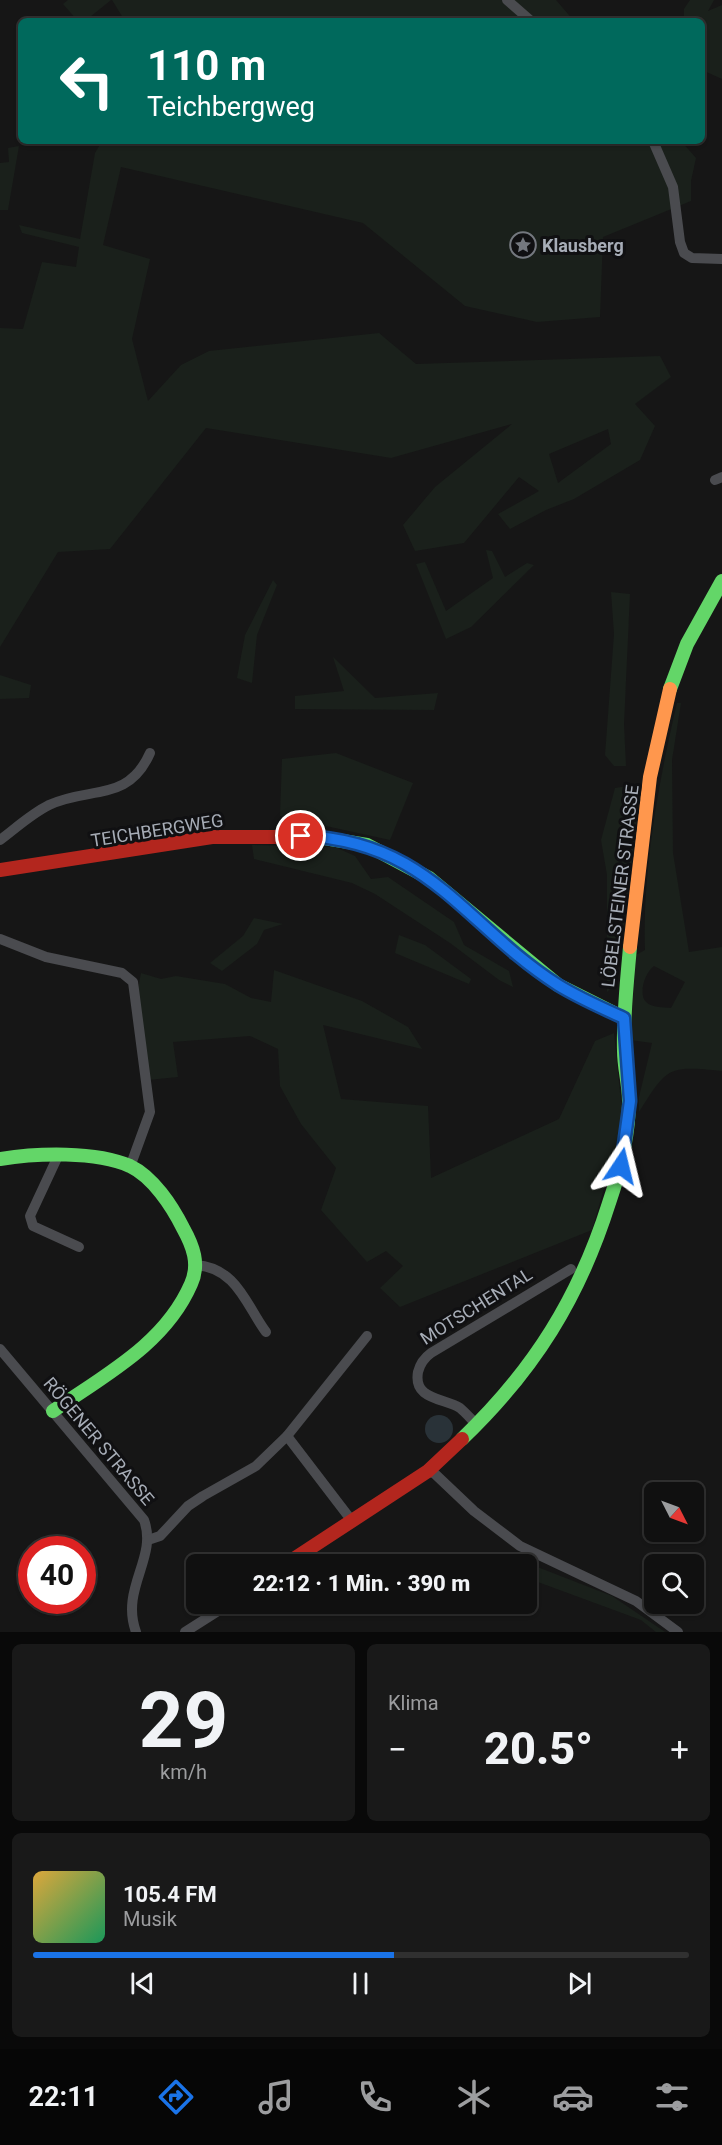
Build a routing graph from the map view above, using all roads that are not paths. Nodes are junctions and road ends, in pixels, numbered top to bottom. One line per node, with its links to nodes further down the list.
1 (507, 0): 2 (street)
2 (528, 18)
3 (654, 144): 4 (street)
4 (722, 259)
5 (722, 581): 10 (street, LÖBELSTEINER STRASSE)
6 (150, 753): 7 (street)
7 (0, 840)
8 (0, 870): 10 (street, TEICHBERGWEG)
9 (0, 939): 13 (street)
10 (624, 1018): 21 (street, LÖBELSTEINER STRASSE)
11 (58, 1155): 12 (street); 13 (street); 14 (street)
12 (0, 1160)
13 (130, 1167): 15 (street)
14 (79, 1247)
15 (196, 1265): 17 (street); 20 (street)
16 (571, 1269): 21 (street, MOTSCHENTAL)
17 (266, 1332)
18 (367, 1335): 22 (street)
19 (0, 1349): 20 (street, RÖGENER STRASSE)
20 (53, 1411): 25 (street, RÖGENER STRASSE)
21 (477, 1425): 23 (street, LÖBELSTEINER STRASSE)
22 (287, 1436): 24 (street); 25 (street)
23 (429, 1471): 24 (street); 30 (street)
24 (352, 1521): 26 (street)
25 (148, 1540): 28 (street)
26 (301, 1554)
27 (213, 1614): 29 (street)
28 (136, 1632)
29 (185, 1632)
30 (678, 1632)

